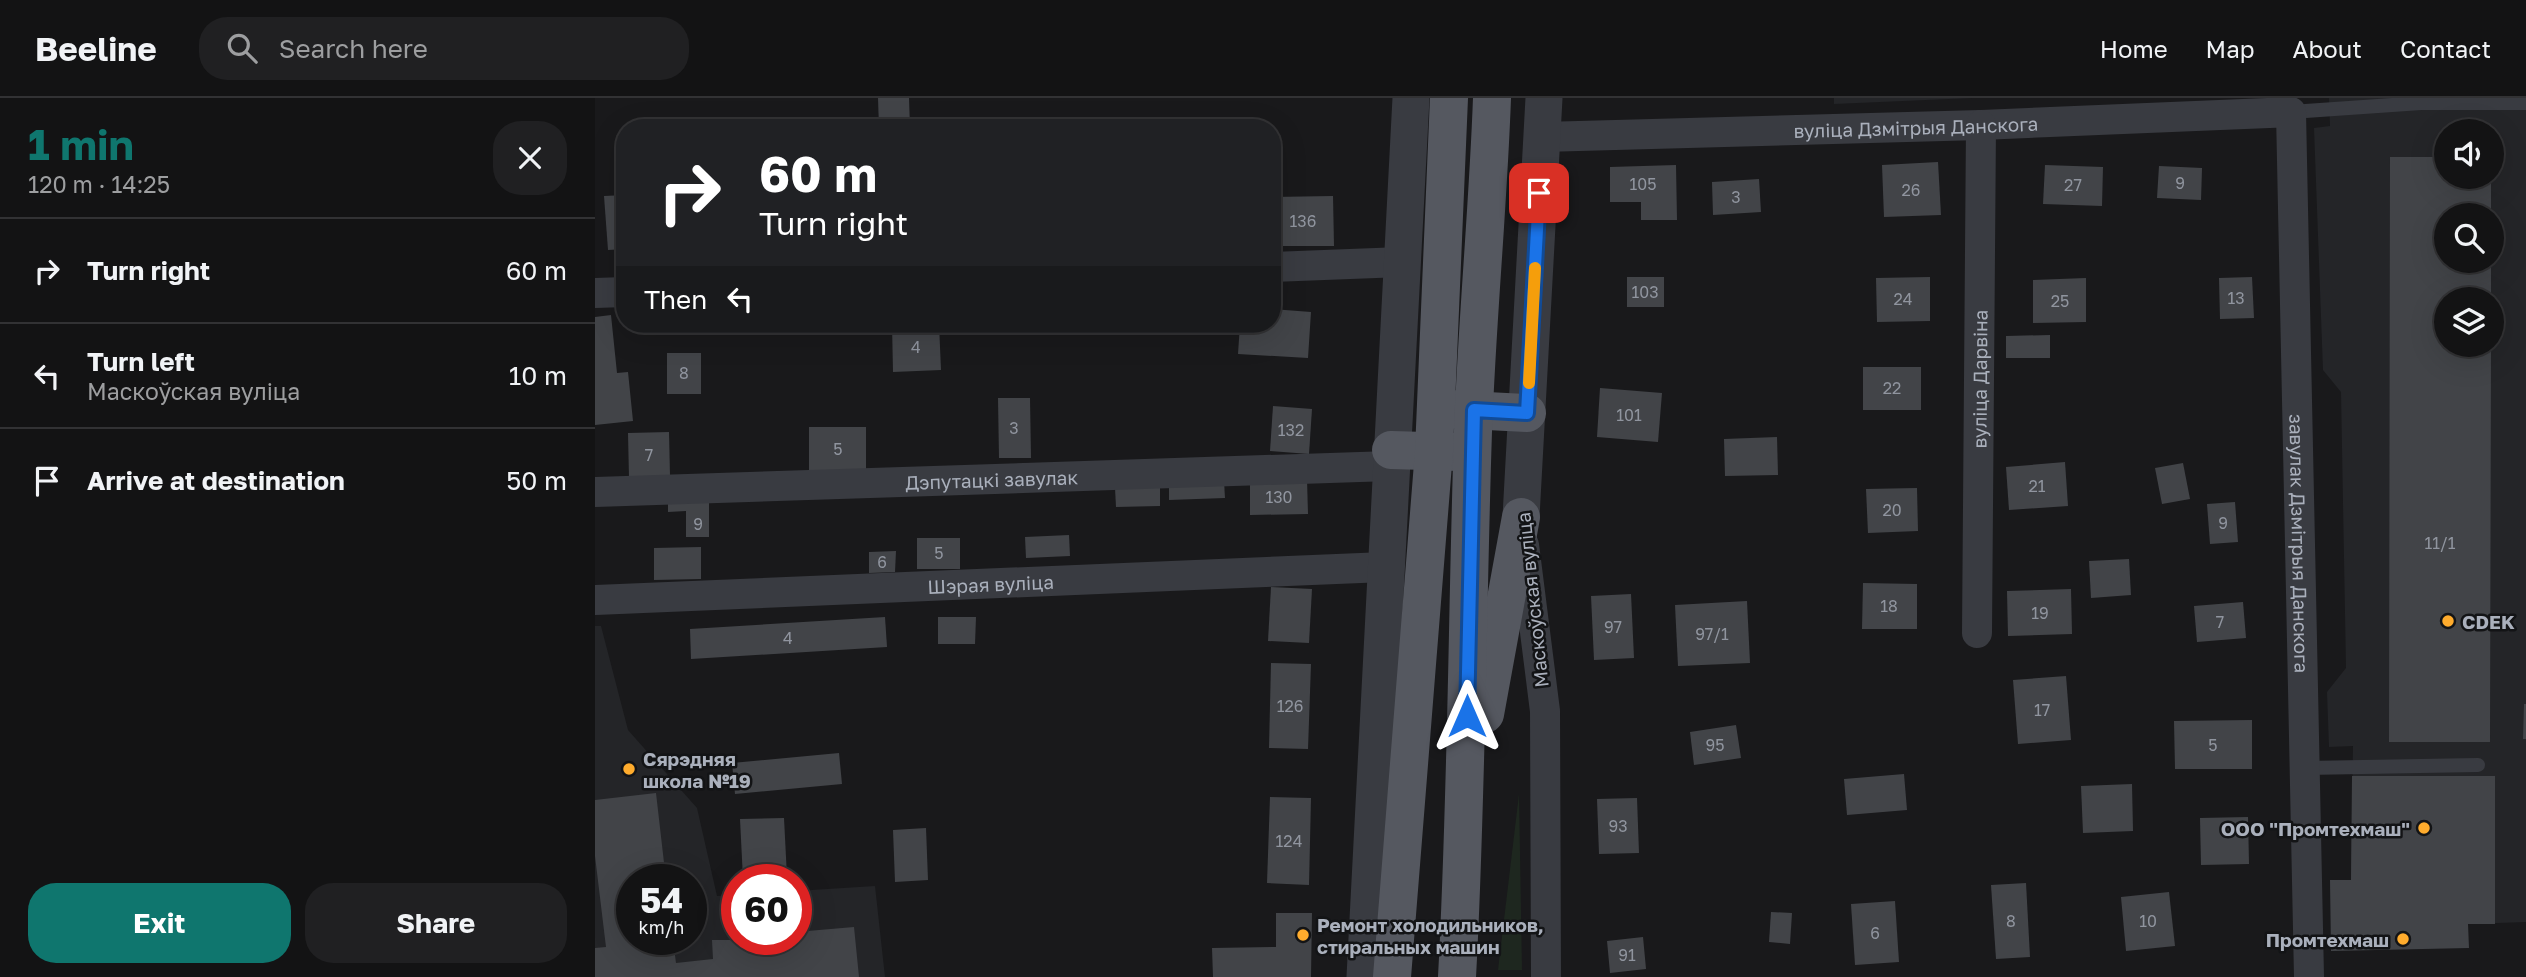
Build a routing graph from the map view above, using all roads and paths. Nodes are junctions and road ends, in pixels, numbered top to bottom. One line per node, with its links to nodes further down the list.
1 (1411, 98): 10 (street)
2 (1449, 98): 14 (main road)
3 (1492, 98): 15 (main road)
4 (1544, 98): 9 (street, Маскоўская вуліца)
5 (2421, 100): 6 (lane); 7 (lane)
6 (2526, 103)
7 (2291, 112): 8 (street, вуліца Дзмітрыя Данскога); 26 (street, завулак Дзмітрыя Данскога)
8 (1981, 125): 9 (street, вуліца Дзмітрыя Данскога); 24 (street, вуліца Дарвіна)
9 (1542, 137): 16 (street, Маскоўская вуліца)
10 (1402, 262): 11 (street); 19 (street)
11 (1281, 267)
12 (616, 292): 13 (street)
13 (595, 293)
14 (1436, 408): 15 (main road); 17 (main road)
15 (1474, 410): 16 (main road); 18 (main road)
16 (1527, 413): 21 (street, Маскоўская вуліца)
17 (1434, 452): 18 (main road); 19 (main road); 28 (main road)
18 (1473, 452): 27 (main road)
19 (1390, 458): 20 (street, Дэпутацкі завулак); 22 (street)
20 (595, 492)
21 (1521, 517): 27 (main road); 30 (street, Маскоўская вуліца)
22 (1385, 567): 23 (street, Шэрая вуліца); 28 (street)
23 (595, 600)
24 (1977, 634)
25 (2478, 765): 26 (lane)
26 (2305, 768): 31 (street, завулак Дзмітрыя Данскога)
27 (1466, 816): 29 (main road)
28 (1371, 977)
29 (1457, 977)
30 (1546, 977)
31 (2309, 977)

